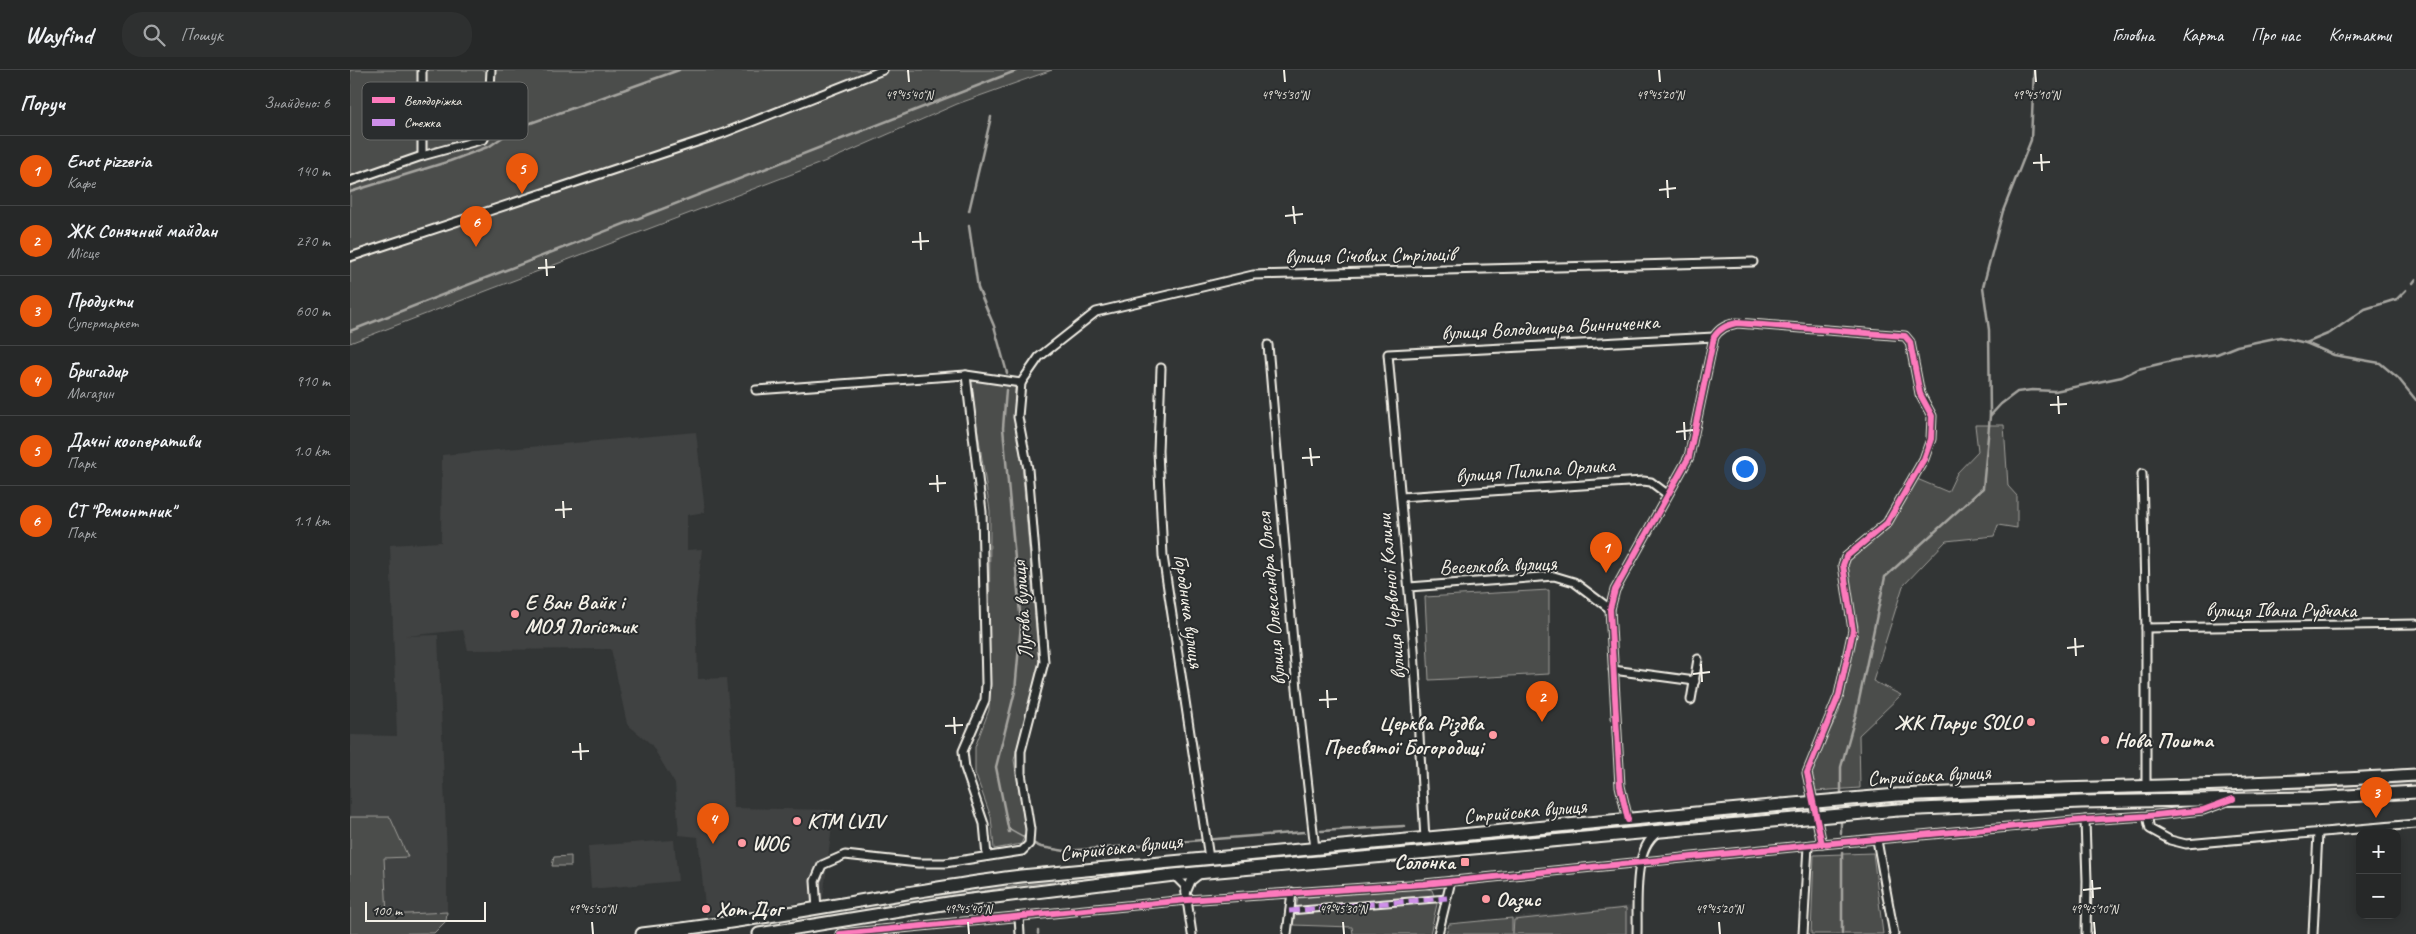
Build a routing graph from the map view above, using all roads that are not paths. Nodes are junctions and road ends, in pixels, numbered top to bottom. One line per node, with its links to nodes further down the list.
1 (883, 70): 6 (street)
2 (422, 140): 4 (street)
3 (480, 140): 4 (street)
4 (422, 156): 5 (street)
5 (350, 181)
6 (350, 257)
7 (1753, 262): 13 (street, вулиця Січових Стрільців)
8 (1714, 337): 10 (street, вулиця Володимира Винниченка); 16 (street); 39 (street)
9 (1268, 346): 42 (street, вулиця Олександра Олеся)
10 (1388, 354): 17 (street, вулиця Червоної Калини)
11 (1160, 368): 44 (street, Городнича вулиця)
12 (966, 375): 13 (street); 14 (street); 43 (street, Лугова вулиця)
13 (1022, 383): 43 (street, Лугова вулиця)
14 (756, 390)
15 (2142, 474): 21 (street)
16 (1668, 494): 17 (street, вулиця Пилипа Орлика); 19 (street)
17 (1401, 497): 18 (street, вулиця Червоної Калини)
18 (1409, 587): 19 (street, Веселкова вулиця); 37 (street, вулиця Червоної Калини)
19 (1610, 608): 23 (street)
20 (2416, 624): 21 (street, вулиця Івана Рубчака)
21 (2146, 628): 27 (street)
22 (1698, 659): 24 (street)
23 (1613, 670): 24 (street); 31 (street)
24 (1695, 681): 25 (street)
25 (1691, 700)
26 (2416, 775): 27 (highway, Стрийська вулиця)
27 (2146, 786): 31 (highway, Стрийська вулиця, bridge)
28 (2416, 792): 29 (highway, Стрийська вулиця)
29 (2233, 799): 30 (street); 34 (highway, Стрийська вулиця, bridge)
30 (2147, 816): 32 (street); 35 (street)
31 (1628, 820): 37 (highway, Стрийська вулиця)
32 (2085, 820): 38 (street); 65 (street)
33 (2416, 824): 35 (street)
34 (1658, 832): 36 (highway, Стрийська вулиця); 40 (street)
35 (2318, 833): 66 (street)
36 (1626, 835): 40 (street); 46 (highway, Стрийська вулиця)
37 (1425, 839): 42 (highway, Стрийська вулиця)
38 (1877, 840): 39 (street); 64 (street)
39 (1822, 844): 41 (street)
40 (1644, 845): 45 (street)
41 (1808, 846): 45 (street); 63 (street)
42 (1314, 849): 44 (highway, Стрийська вулиця)
43 (987, 856): 52 (street, Лугова вулиця)
44 (1209, 858): 52 (highway, Стрийська вулиця)
45 (1640, 862): 48 (street); 62 (street)
46 (1202, 873): 47 (highway, Стрийська вулиця); 50 (street)
47 (1174, 875): 50 (street); 56 (highway, Стрийська вулиця)
48 (1451, 881): 49 (street); 51 (street)
49 (1292, 892): 50 (street); 53 (street)
50 (1187, 897): 54 (street); 59 (street)
51 (1447, 898): 53 (street); 61 (street)
52 (817, 909): 55 (highway, Стрийська вулиця)
53 (1290, 911): 60 (street)
54 (1018, 917): 57 (street); 58 (street)
55 (642, 934)
56 (759, 934)
57 (840, 934)
58 (1020, 934)
59 (1192, 934)
60 (1287, 934)
61 (1438, 934)
62 (1637, 934)
63 (1804, 934)
64 (1894, 934)
65 (2086, 934)
66 (2313, 934)

